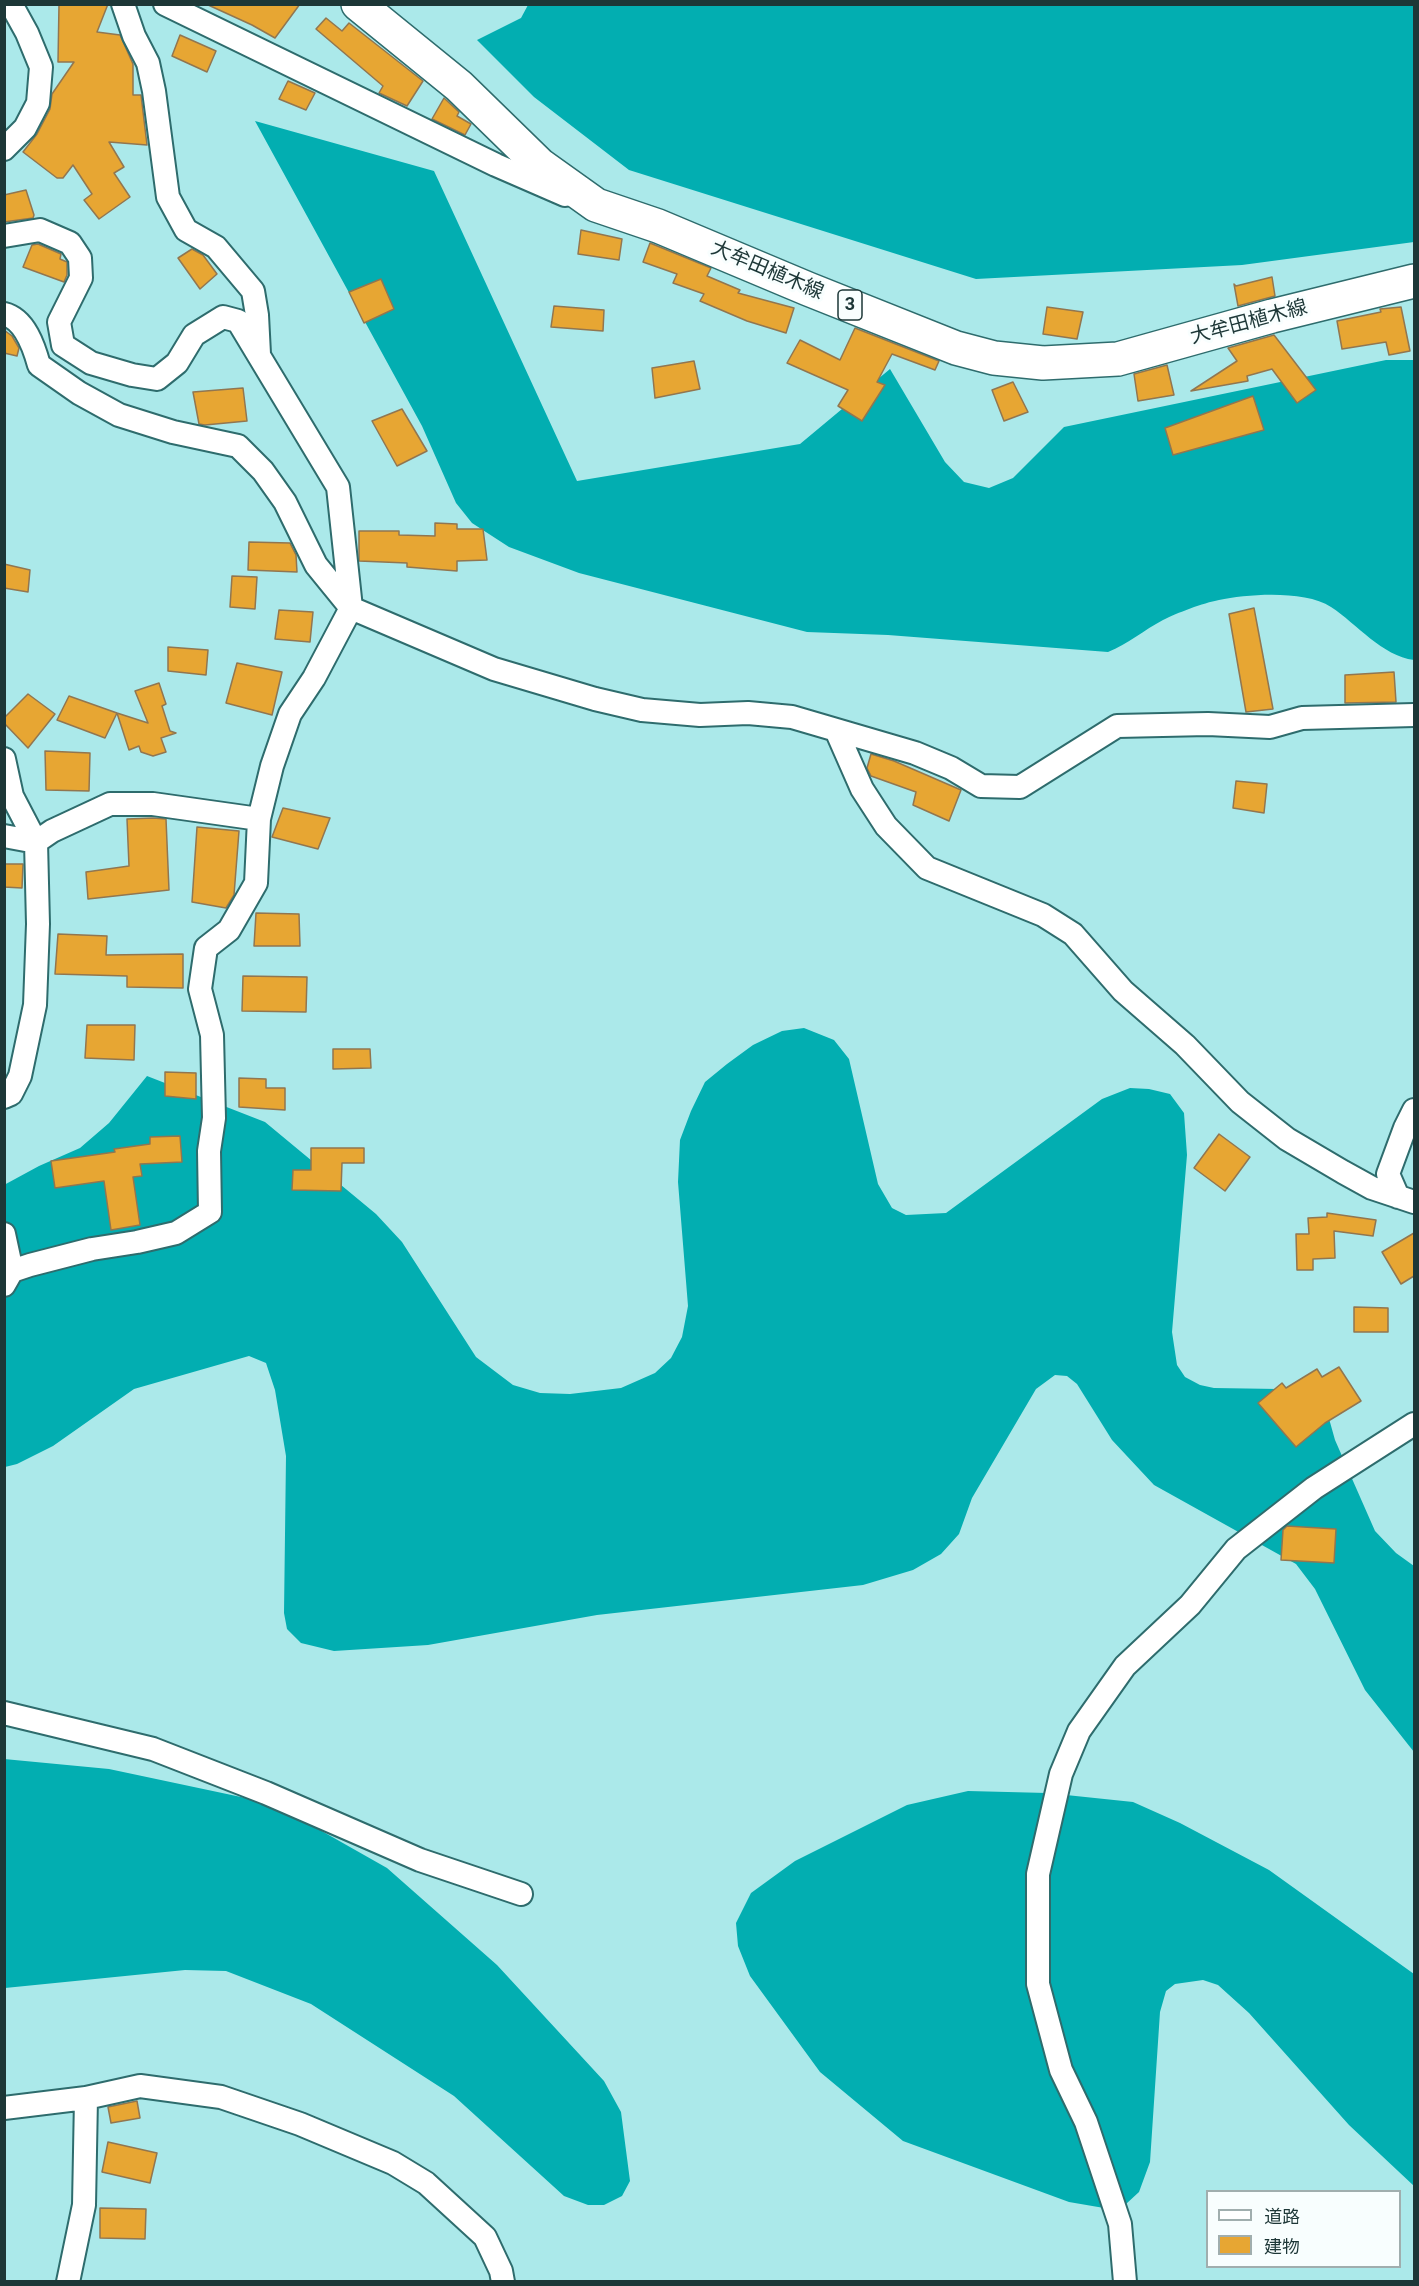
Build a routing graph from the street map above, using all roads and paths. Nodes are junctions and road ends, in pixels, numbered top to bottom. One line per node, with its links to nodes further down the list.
1 (11, 4): 5 (street)
2 (123, 4): 10 (street)
3 (165, 4): 6 (street)
4 (358, 4): 6 (main road, 大牟田植木線 / 3)
5 (4, 149)
6 (658, 226): 8 (main road, 大牟田植木線 / 3)
7 (4, 236): 10 (street)
8 (1414, 281)
9 (4, 314): 11 (street)
10 (259, 359): 11 (street)
11 (351, 608): 13 (street); 15 (street)
12 (1414, 715): 13 (street)
13 (836, 730): 20 (street)
14 (4, 759): 17 (street)
15 (259, 819): 17 (street); 22 (street)
16 (4, 836): 17 (street)
17 (36, 842): 18 (street)
18 (4, 1097)
19 (1414, 1110): 20 (street)
20 (1406, 1200)
21 (4, 1234): 22 (street)
22 (8, 1278)
23 (1414, 1424): 30 (street)
24 (4, 1713): 25 (street)
25 (521, 1894)
26 (86, 2098): 27 (street); 28 (street); 29 (street)
27 (4, 2108)
28 (68, 2282)
29 (503, 2282)
30 (1125, 2282)

